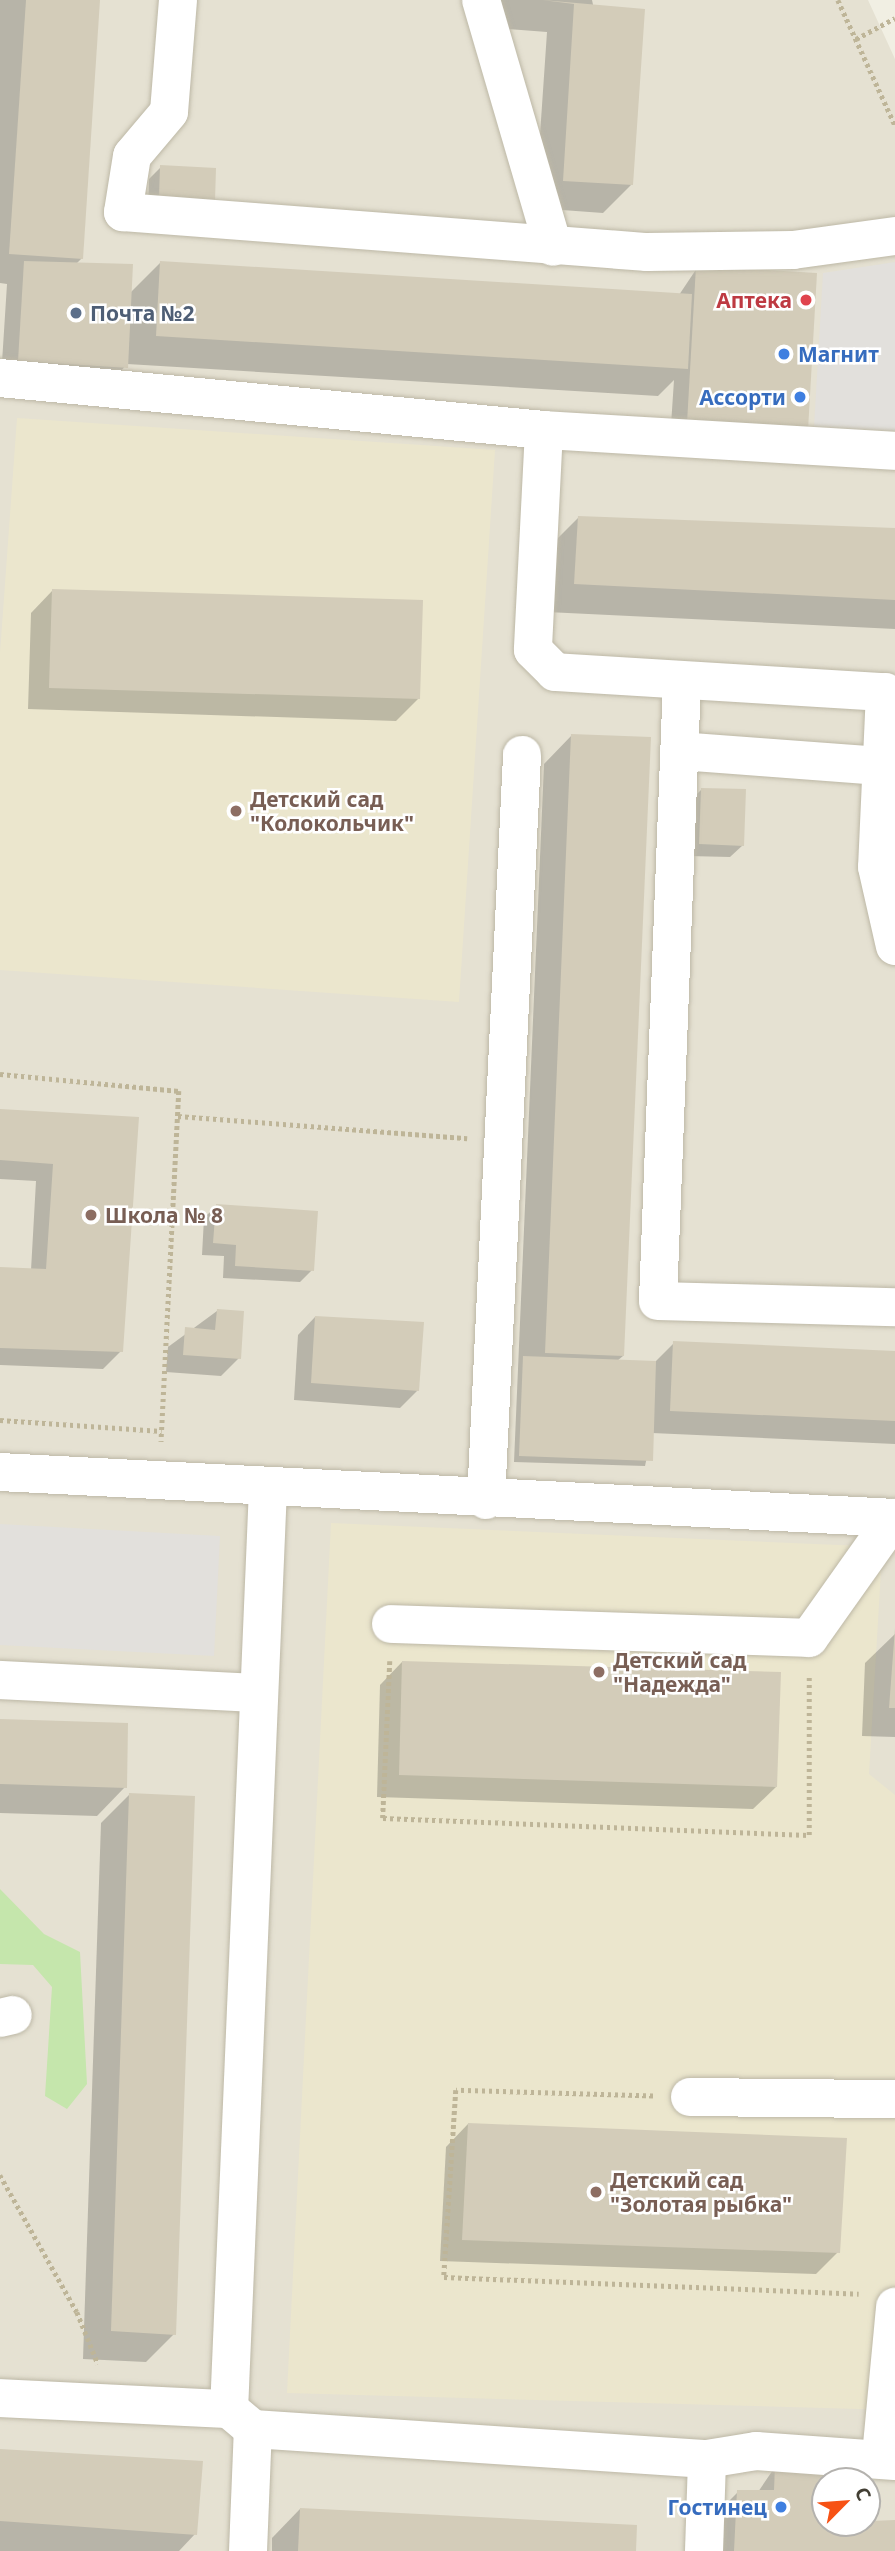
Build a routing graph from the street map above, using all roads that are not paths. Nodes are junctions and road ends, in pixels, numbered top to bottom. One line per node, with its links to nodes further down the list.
1 (178, 0): 3 (street)
2 (481, 0): 3 (street)
3 (553, 247): 4 (street)
4 (877, 248)
5 (0, 378): 6 (street)
6 (544, 429): 7 (street); 8 (street)
7 (895, 451)
8 (682, 681): 9 (street); 11 (street)
9 (680, 751): 11 (street); 13 (street)
10 (522, 755): 16 (street)
11 (881, 766): 12 (street)
12 (895, 946)
13 (895, 1307)
14 (0, 1472): 15 (street)
15 (268, 1488): 16 (street); 20 (street)
16 (486, 1500): 17 (street)
17 (895, 1518): 18 (street)
18 (391, 1624)
19 (0, 1680): 20 (street)
20 (257, 1693): 25 (street)
21 (690, 2097): 22 (street)
22 (895, 2099)
23 (881, 2301): 26 (street)
24 (0, 2399): 25 (street)
25 (241, 2419): 27 (street); 28 (street)
26 (888, 2458): 27 (street)
27 (707, 2459): 29 (street)
28 (248, 2551)
29 (704, 2551)

